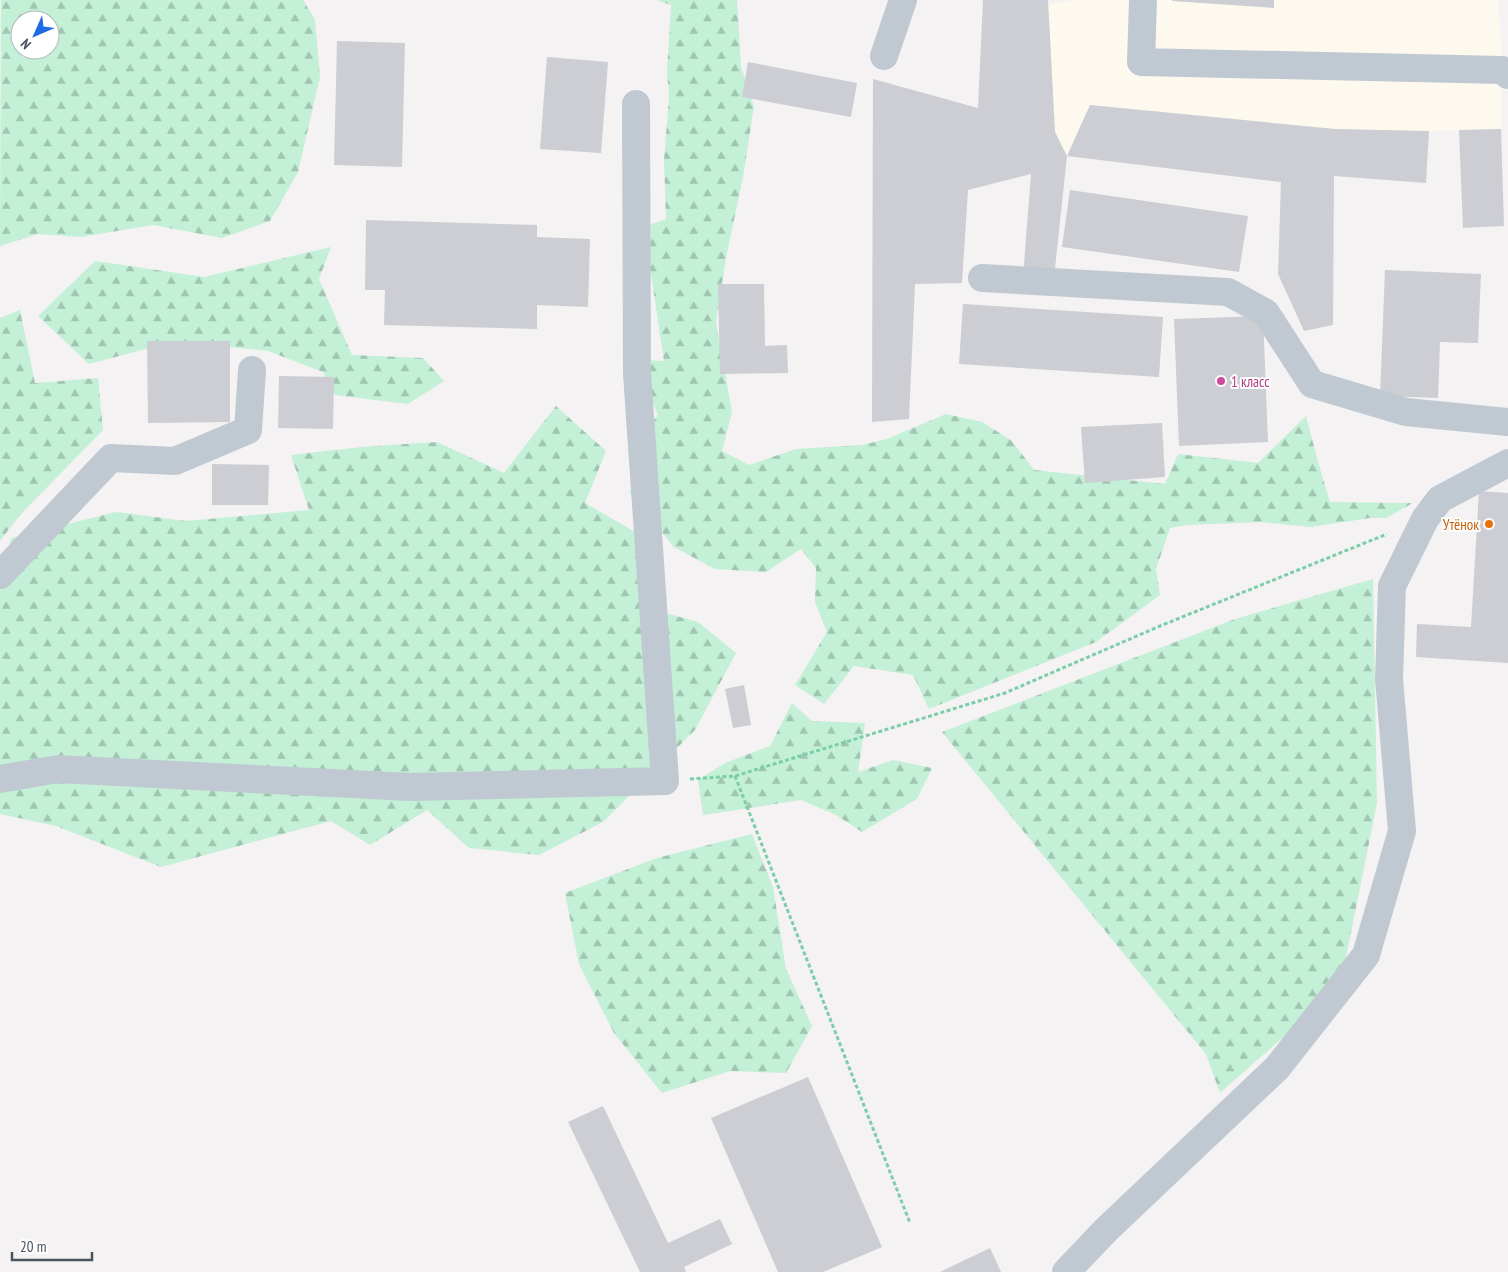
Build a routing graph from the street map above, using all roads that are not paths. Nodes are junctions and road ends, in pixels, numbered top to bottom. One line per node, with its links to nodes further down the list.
1 (903, 0): 3 (lane)
2 (1143, 0): 4 (lane)
3 (884, 56)
4 (1508, 75)
5 (636, 104): 11 (lane)
6 (982, 278): 8 (lane)
7 (252, 370): 10 (lane)
8 (1508, 422)
9 (1508, 463): 12 (lane)
10 (0, 575)
11 (0, 779)
12 (1066, 1272)

